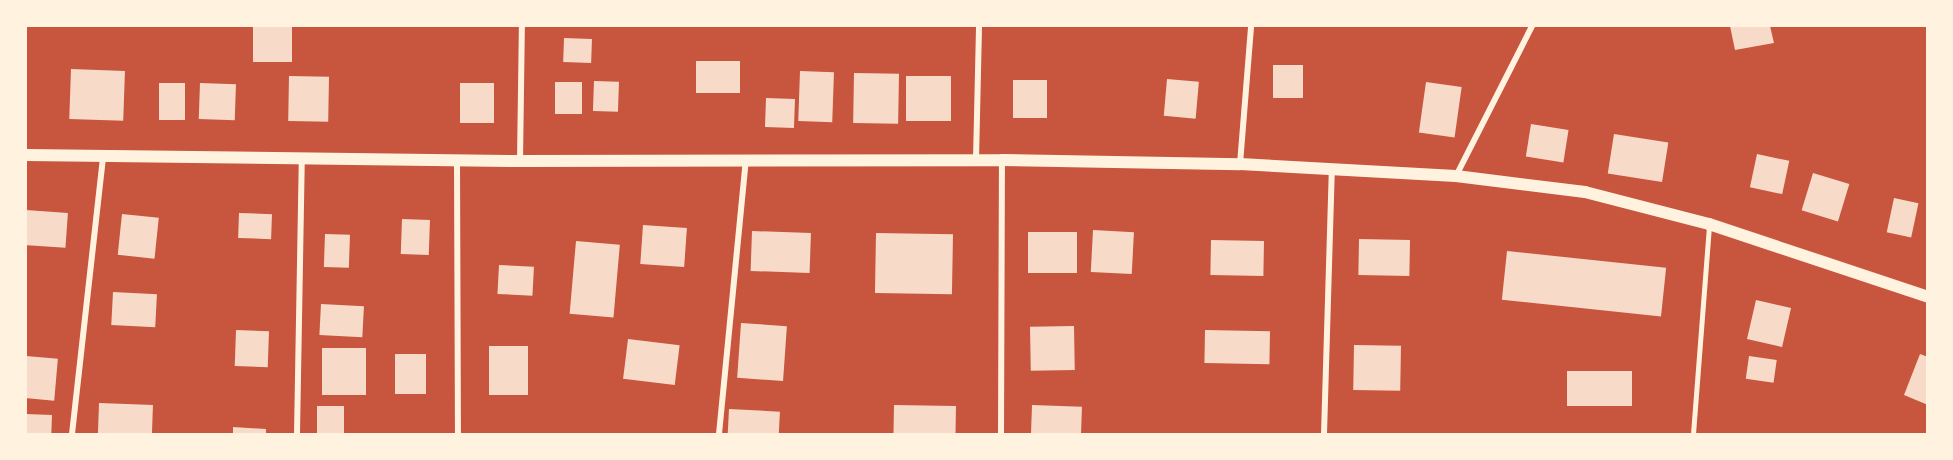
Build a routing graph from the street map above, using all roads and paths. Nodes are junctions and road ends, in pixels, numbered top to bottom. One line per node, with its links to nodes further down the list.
1 (522, 26): 10 (street)
2 (979, 26): 12 (street)
3 (1251, 26): 13 (street)
4 (1532, 26): 15 (street)
5 (26, 155): 7 (main road)
6 (302, 157): 7 (main road); 8 (main road); 19 (street)
7 (103, 158): 18 (street)
8 (457, 158): 10 (main road); 20 (street)
9 (1002, 160): 12 (main road); 13 (main road); 22 (street)
10 (520, 161): 11 (main road)
11 (746, 161): 12 (main road); 21 (street)
12 (976, 162)
13 (1240, 165): 14 (main road)
14 (1332, 169): 15 (main road); 23 (street)
15 (1456, 176): 16 (main road)
16 (1709, 224): 17 (main road); 24 (lane)
17 (1928, 297)
18 (72, 435)
19 (297, 435)
20 (458, 435)
21 (718, 435)
22 (1001, 435)
23 (1324, 435)
24 (1693, 435)

